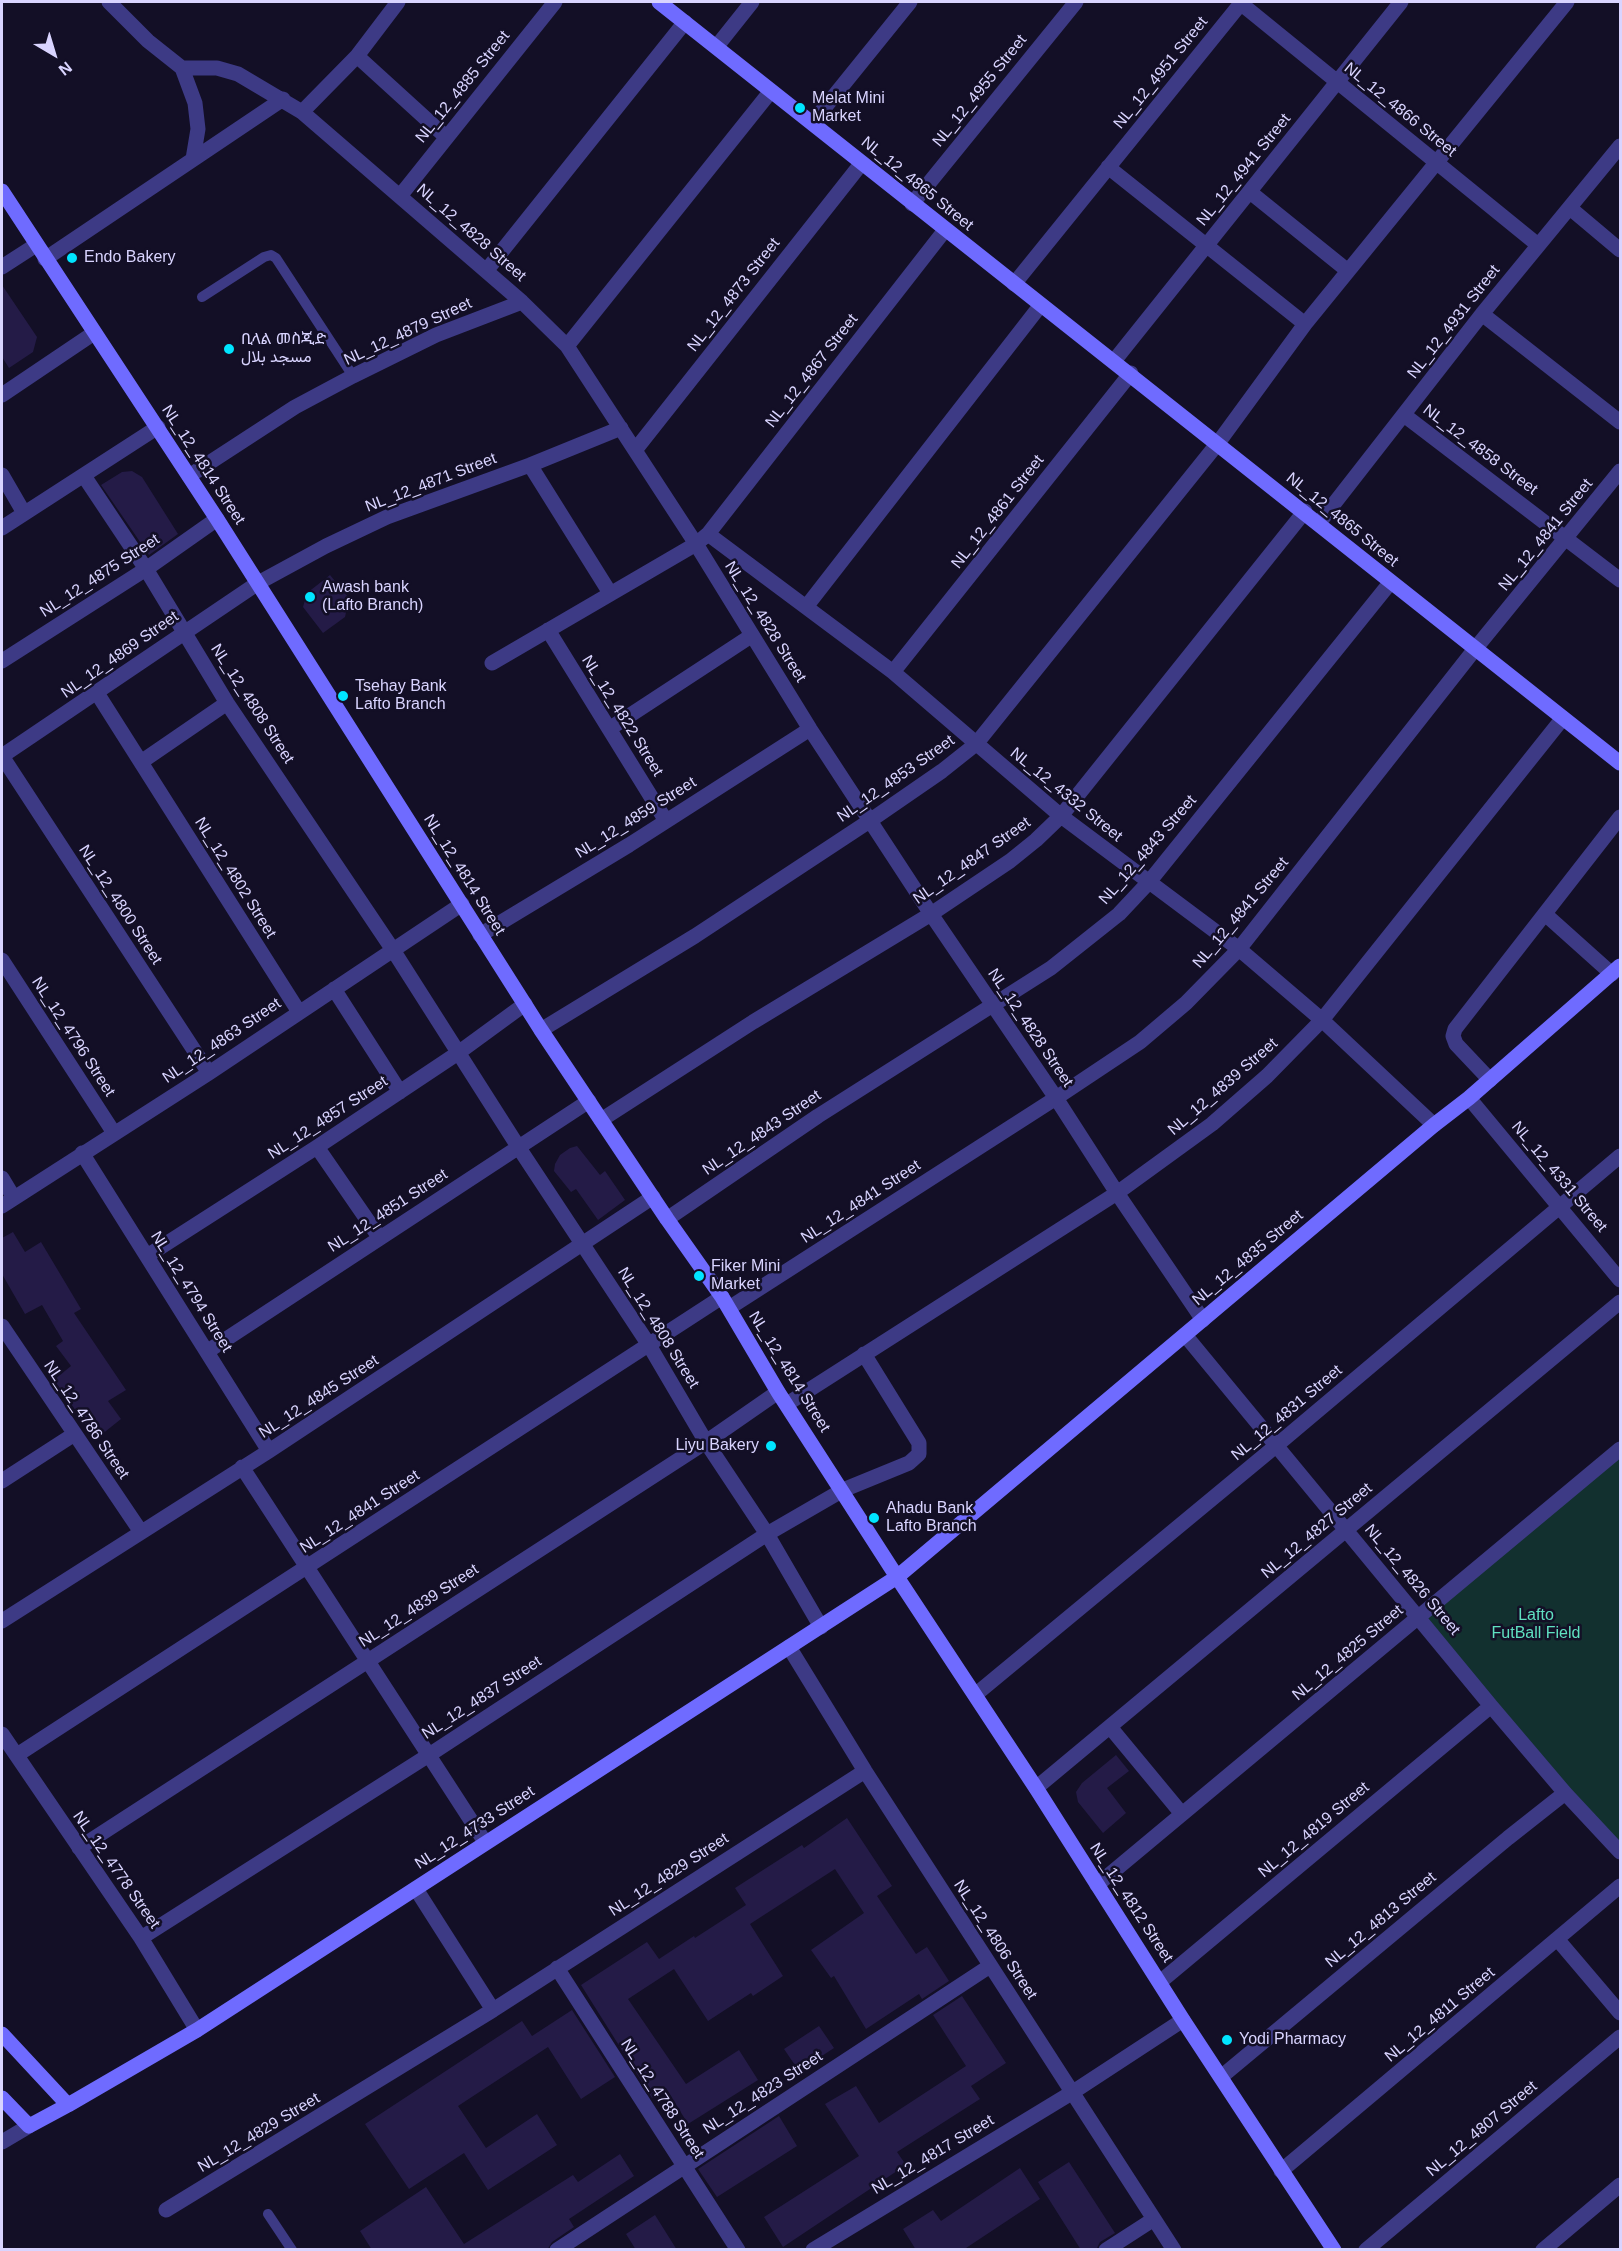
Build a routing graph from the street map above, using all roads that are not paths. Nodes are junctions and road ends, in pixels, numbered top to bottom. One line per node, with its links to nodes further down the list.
1 (109, 2): 14 (street)
2 (398, 2): 13 (street)
3 (555, 2): 20 (street, NL_12_4885 Street)
4 (659, 2): 11 (street, NL_12_4865 Street)
5 (752, 2): 12 (street)
6 (910, 2): 19 (street)
7 (1076, 2): 29 (street, NL_12_4955 Street)
8 (1241, 2): 15 (street, NL_12_4866 Street); 25 (street, NL_12_4951 Street)
9 (1401, 2): 15 (street, NL_12_4941 Street)
10 (1567, 2): 23 (street, NL_12_4853 Street)
11 (685, 22): 12 (street, NL_12_4865 Street); 38 (street)
12 (717, 46): 16 (street, NL_12_4865 Street)
13 (357, 56): 18 (street); 20 (street)
14 (182, 68): 17 (street, NL_12_4828 Street); 22 (street)
15 (1337, 82): 23 (street, NL_12_4866 Street); 27 (street, NL_12_4941 Street)
16 (771, 91): 19 (street, NL_12_4865 Street); 47 (street)
17 (283, 99): 18 (street, NL_12_4828 Street); 22 (street)
18 (302, 112): 28 (street, NL_12_4828 Street)
19 (813, 122): 24 (street, NL_12_4865 Street)
20 (446, 137): 28 (street, NL_12_4885 Street)
21 (1620, 146): 30 (street, NL_12_4931 Street)
22 (193, 159): 36 (street)
23 (1437, 163): 33 (street, NL_12_4866 Street); 39 (street, NL_12_4853 Street)
24 (861, 164): 29 (street, NL_12_4865 Street); 57 (street, NL_12_4873 Street)
25 (1108, 167): 34 (street); 40 (street, NL_12_4951 Street)
26 (2, 191): 32 (street, NL_12_4814 Street)
27 (1250, 192): 34 (street, NL_12_4941 Street); 39 (street)
28 (400, 196): 38 (street, NL_12_4828 Street)
29 (912, 204): 31 (street, NL_12_4865 Street)
30 (1570, 208): 33 (street, NL_12_4931 Street); 35 (street)
31 (945, 230): 40 (street, NL_12_4865 Street); 68 (street, NL_12_4867 Street)
32 (36, 245): 36 (street, NL_12_4814 Street); 37 (street)
33 (1538, 245): 44 (street, NL_12_4931 Street)
34 (1205, 246): 45 (street); 48 (street, NL_12_4941 Street)
35 (1620, 250)
36 (45, 259): 46 (street, NL_12_4814 Street)
37 (2, 267)
38 (486, 271): 42 (street, NL_12_4828 Street)
39 (1348, 271): 45 (street, NL_12_4853 Street)
40 (1014, 284): 43 (street, NL_12_4865 Street)
41 (202, 297): 50 (lane)
42 (522, 302): 47 (street, NL_12_4828 Street); 50 (street, NL_12_4879 Street)
43 (1040, 306): 48 (street, NL_12_4865 Street); 76 (street)
44 (1482, 314): 52 (street, NL_12_4931 Street); 53 (street)
45 (1305, 324): 56 (street, NL_12_4853 Street)
46 (94, 333): 51 (street); 54 (street, NL_12_4814 Street)
47 (567, 346): 55 (street, NL_12_4828 Street)
48 (1114, 362): 49 (street, NL_12_4865 Street)
49 (1131, 374): 56 (street, NL_12_4865 Street); 83 (street, NL_12_4861 Street)
50 (353, 376): 62 (street, NL_12_4879 Street)
51 (2, 395)
52 (1404, 415): 66 (street, NL_12_4931 Street); 69 (street, NL_12_4858 Street)
53 (1620, 422)
54 (158, 427): 61 (street); 62 (street, NL_12_4814 Street)
55 (621, 428): 57 (street, NL_12_4828 Street); 58 (street, NL_12_4871 Street)
56 (1218, 443): 63 (street, NL_12_4865 Street); 89 (street, NL_12_4853 Street)
57 (636, 449): 70 (street, NL_12_4828 Street)
58 (530, 465): 74 (street, NL_12_4871 Street); 75 (street)
59 (1620, 471): 69 (street, NL_12_4841 Street)
60 (2, 475): 64 (street)
61 (84, 476): 64 (street); 71 (street, NL_12_4808 Street)
62 (189, 476): 65 (street, NL_12_4814 Street)
63 (1305, 511): 66 (street, NL_12_4865 Street); 93 (street, NL_12_4847 Street)
64 (24, 513): 67 (street)
65 (217, 519): 71 (street, NL_12_4875 Street); 74 (street, NL_12_4814 Street)
66 (1319, 523): 73 (street, NL_12_4865 Street)
67 (2, 528)
68 (708, 534): 70 (street); 76 (street, NL_12_4332 Street)
69 (1567, 539): 72 (street, NL_12_4858 Street); 80 (street, NL_12_4841 Street)
70 (696, 544): 75 (street); 79 (street, NL_12_4828 Street)
71 (146, 569): 78 (street, NL_12_4808 Street); 81 (street, NL_12_4875 Street)
72 (1620, 580)
73 (1390, 582): 80 (street, NL_12_4865 Street); 97 (street, NL_12_4843 Street)
74 (258, 583): 78 (street, NL_12_4869 Street); 98 (street, NL_12_4814 Street)
75 (610, 593): 77 (street)
76 (806, 607): 83 (street, NL_12_4332 Street)
77 (548, 630): 82 (street); 87 (street, NL_12_4822 Street)
78 (184, 632): 84 (street, NL_12_4869 Street); 85 (street, NL_12_4808 Street)
79 (752, 636): 87 (street); 88 (street, NL_12_4828 Street)
80 (1475, 649): 86 (street, NL_12_4865 Street); 102 (street, NL_12_4841 Street)
81 (2, 661)
82 (492, 663)
83 (893, 672): 89 (street, NL_12_4332 Street)
84 (97, 693): 90 (street, NL_12_4869 Street); 91 (street, NL_12_4802 Street)
85 (227, 703): 91 (street); 103 (street, NL_12_4808 Street)
86 (1563, 718): 92 (street, NL_12_4865 Street); 110 (street, NL_12_4839 Street)
87 (609, 729): 96 (street, NL_12_4822 Street)
88 (810, 729): 95 (street, NL_12_4828 Street); 96 (street, NL_12_4859 Street)
89 (976, 744): 93 (street, NL_12_4332 Street); 95 (street, NL_12_4853 Street)
90 (2, 756): 113 (street, NL_12_4800 Street)
91 (141, 762): 109 (street, NL_12_4802 Street)
92 (1620, 763)
93 (1061, 816): 97 (street, NL_12_4332 Street); 99 (street, NL_12_4847 Street)
94 (1620, 817): 100 (street)
95 (871, 820): 99 (street, NL_12_4828 Street); 111 (street, NL_12_4853 Street)
96 (666, 821): 101 (street, NL_12_4859 Street)
97 (1149, 882): 102 (street, NL_12_4332 Street); 108 (street, NL_12_4843 Street)
98 (462, 904): 101 (street, NL_12_4814 Street); 103 (street, NL_12_4863 Street)
99 (931, 914): 108 (street, NL_12_4828 Street); 119 (street, NL_12_4847 Street)
100 (1545, 914): 105 (street); 114 (street)
101 (480, 935): 107 (street, NL_12_4814 Street)
102 (1239, 949): 110 (street, NL_12_4332 Street); 116 (street, NL_12_4841 Street)
103 (393, 950): 106 (street, NL_12_4863 Street); 112 (street, NL_12_4808 Street)
104 (2, 960): 121 (street, NL_12_4796 Street)
105 (1616, 970): 114 (street, NL_12_4835 Street)
106 (334, 989): 109 (street, NL_12_4863 Street); 115 (street)
107 (525, 1004): 111 (street, NL_12_4814 Street); 112 (street, NL_12_4857 Street)
108 (993, 1005): 116 (street, NL_12_4828 Street); 131 (street, NL_12_4843 Street)
109 (299, 1012): 113 (street, NL_12_4863 Street)
110 (1322, 1020): 120 (street, NL_12_4332 Street); 127 (street, NL_12_4839 Street)
111 (541, 1030): 118 (street, NL_12_4814 Street)
112 (458, 1053): 115 (street, NL_12_4857 Street); 123 (street, NL_12_4808 Street)
113 (209, 1073): 121 (street, NL_12_4863 Street)
114 (1490, 1080): 117 (street, NL_12_4835 Street)
115 (400, 1092): 122 (street, NL_12_4857 Street)
116 (1056, 1098): 127 (street, NL_12_4828 Street); 137 (street, NL_12_4841 Street)
117 (1469, 1098): 120 (street, NL_12_4835 Street); 130 (street, NL_12_4331 Street)
118 (589, 1101): 119 (street, NL_12_4814 Street); 123 (street, NL_12_4851 Street)
119 (601, 1120): 128 (street, NL_12_4814 Street)
120 (1434, 1125): 138 (street, NL_12_4835 Street)
121 (114, 1133): 124 (street, NL_12_4863 Street)
122 (317, 1147): 132 (street); 134 (street, NL_12_4857 Street)
123 (519, 1148): 132 (street, NL_12_4851 Street); 133 (street, NL_12_4808 Street)
124 (82, 1153): 129 (street, NL_12_4863 Street); 134 (street, NL_12_4794 Street)
125 (1620, 1156): 130 (street, NL_12_4831 Street)
126 (2, 1178): 129 (street)
127 (1117, 1193): 138 (street, NL_12_4828 Street); 144 (street, NL_12_4839 Street)
128 (653, 1197): 131 (street, NL_12_4814 Street); 133 (street, NL_12_4845 Street)
129 (8, 1202)
130 (1561, 1207): 135 (street, NL_12_4331 Street); 148 (street, NL_12_4831 Street)
131 (667, 1219): 137 (street, NL_12_4814 Street)
132 (379, 1237): 143 (street, NL_12_4851 Street)
133 (584, 1244): 142 (street, NL_12_4808 Street); 150 (street, NL_12_4845 Street)
134 (147, 1256): 143 (street, NL_12_4794 Street)
135 (1620, 1280)
136 (1620, 1302): 154 (street, NL_12_4827 Street)
137 (725, 1303): 142 (street, NL_12_4841 Street); 145 (street, NL_12_4814 Street)
138 (1203, 1320): 140 (street, NL_12_4835 Street)
139 (2, 1326): 141 (street, NL_12_4786 Street)
140 (1185, 1335): 148 (street, NL_12_4826 Street); 158 (street, NL_12_4835 Street)
141 (7, 1345): 146 (street, NL_12_4786 Street)
142 (649, 1345): 147 (street, NL_12_4808 Street); 157 (street, NL_12_4841 Street)
143 (208, 1351): 150 (street, NL_12_4794 Street)
144 (864, 1354): 145 (street, NL_12_4839 Street); 153 (street, NL_12_4837 Street)
145 (783, 1398): 147 (street, NL_12_4839 Street); 153 (street, NL_12_4814 Street)
146 (73, 1435): 152 (street); 155 (street, NL_12_4786 Street)
147 (706, 1442): 156 (street, NL_12_4808 Street); 163 (street, NL_12_4839 Street)
148 (1277, 1446): 154 (street, NL_12_4826 Street); 164 (street, NL_12_4831 Street)
149 (1620, 1449): 159 (street, NL_12_4825 Street)
150 (269, 1451): 151 (street, NL_12_4845 Street)
151 (242, 1467): 155 (street, NL_12_4845 Street); 157 (street)
152 (2, 1481)
153 (843, 1490): 156 (street, NL_12_4837 Street); 158 (street, NL_12_4814 Street)
154 (1347, 1530): 159 (street, NL_12_4826 Street); 166 (street, NL_12_4827 Street)
155 (141, 1532): 160 (street, NL_12_4845 Street)
156 (767, 1534): 161 (street, NL_12_4808 Street); 169 (street, NL_12_4837 Street)
157 (308, 1568): 163 (street); 168 (street, NL_12_4841 Street)
158 (897, 1577): 161 (street, NL_12_4733 Street); 164 (street, NL_12_4812 Street)
159 (1419, 1617): 165 (street, NL_12_4826 Street); 173 (street, NL_12_4825 Street)
160 (2, 1621)
161 (820, 1627): 162 (street, NL_12_4733 Street)
162 (789, 1647): 170 (street, NL_12_4806 Street); 174 (street, NL_12_4733 Street)
163 (367, 1661): 169 (street); 175 (street, NL_12_4839 Street)
164 (975, 1695): 171 (street, NL_12_4812 Street)
165 (1491, 1706): 172 (street, NL_12_4826 Street); 184 (street, NL_12_4819 Street)
166 (1110, 1727): 171 (street, NL_12_4827 Street); 173 (street)
167 (2, 1734): 168 (street, NL_12_4778 Street)
168 (17, 1755): 175 (street, NL_12_4778 Street)
169 (429, 1755): 174 (street); 180 (street, NL_12_4837 Street)
170 (865, 1771): 182 (street, NL_12_4806 Street); 183 (street, NL_12_4829 Street)
171 (1036, 1788): 177 (street, NL_12_4812 Street)
172 (1565, 1792): 176 (street, NL_12_4826 Street); 191 (street, NL_12_4813 Street)
173 (1182, 1814): 177 (street, NL_12_4825 Street)
174 (485, 1842): 179 (street, NL_12_4733 Street)
175 (79, 1848): 180 (street, NL_12_4778 Street)
176 (1620, 1852)
177 (1097, 1885): 184 (street, NL_12_4812 Street)
178 (1620, 1886): 181 (street, NL_12_4811 Street)
179 (416, 1889): 185 (street); 188 (street, NL_12_4733 Street)
180 (141, 1938): 188 (street, NL_12_4778 Street)
181 (1558, 1940): 186 (street); 198 (street, NL_12_4811 Street)
182 (990, 1966): 192 (street, NL_12_4806 Street); 197 (street, NL_12_4823 Street)
183 (557, 1968): 185 (street, NL_12_4829 Street); 197 (street, NL_12_4788 Street)
184 (1160, 1982): 187 (street, NL_12_4812 Street)
185 (493, 2010): 200 (street, NL_12_4829 Street)
186 (1620, 2013)
187 (1183, 2020): 191 (street, NL_12_4812 Street); 192 (street, NL_12_4817 Street)
188 (197, 2030): 194 (street, NL_12_4733 Street)
189 (2, 2034): 194 (street)
190 (1620, 2037): 210 (street, NL_12_4807 Street)
191 (1221, 2077): 198 (street, NL_12_4812 Street)
192 (1073, 2092): 202 (street, NL_12_4806 Street); 206 (street, NL_12_4817 Street)
193 (2, 2098): 195 (street)
194 (68, 2105): 195 (street, NL_12_4733 Street)
195 (29, 2126): 196 (street)
196 (2, 2142)
197 (684, 2166): 204 (street, NL_12_4823 Street); 205 (street, NL_12_4788 Street)
198 (1281, 2171): 209 (street, NL_12_4812 Street)
199 (1620, 2185): 211 (street)
200 (166, 2210)
201 (268, 2214): 203 (lane)
202 (1154, 2219): 207 (street); 208 (street, NL_12_4806 Street)
203 (292, 2250)
204 (556, 2250)
205 (738, 2250)
206 (813, 2250)
207 (1106, 2250)
208 (1174, 2250)
209 (1334, 2250)
210 (1366, 2250)
211 (1543, 2250)

